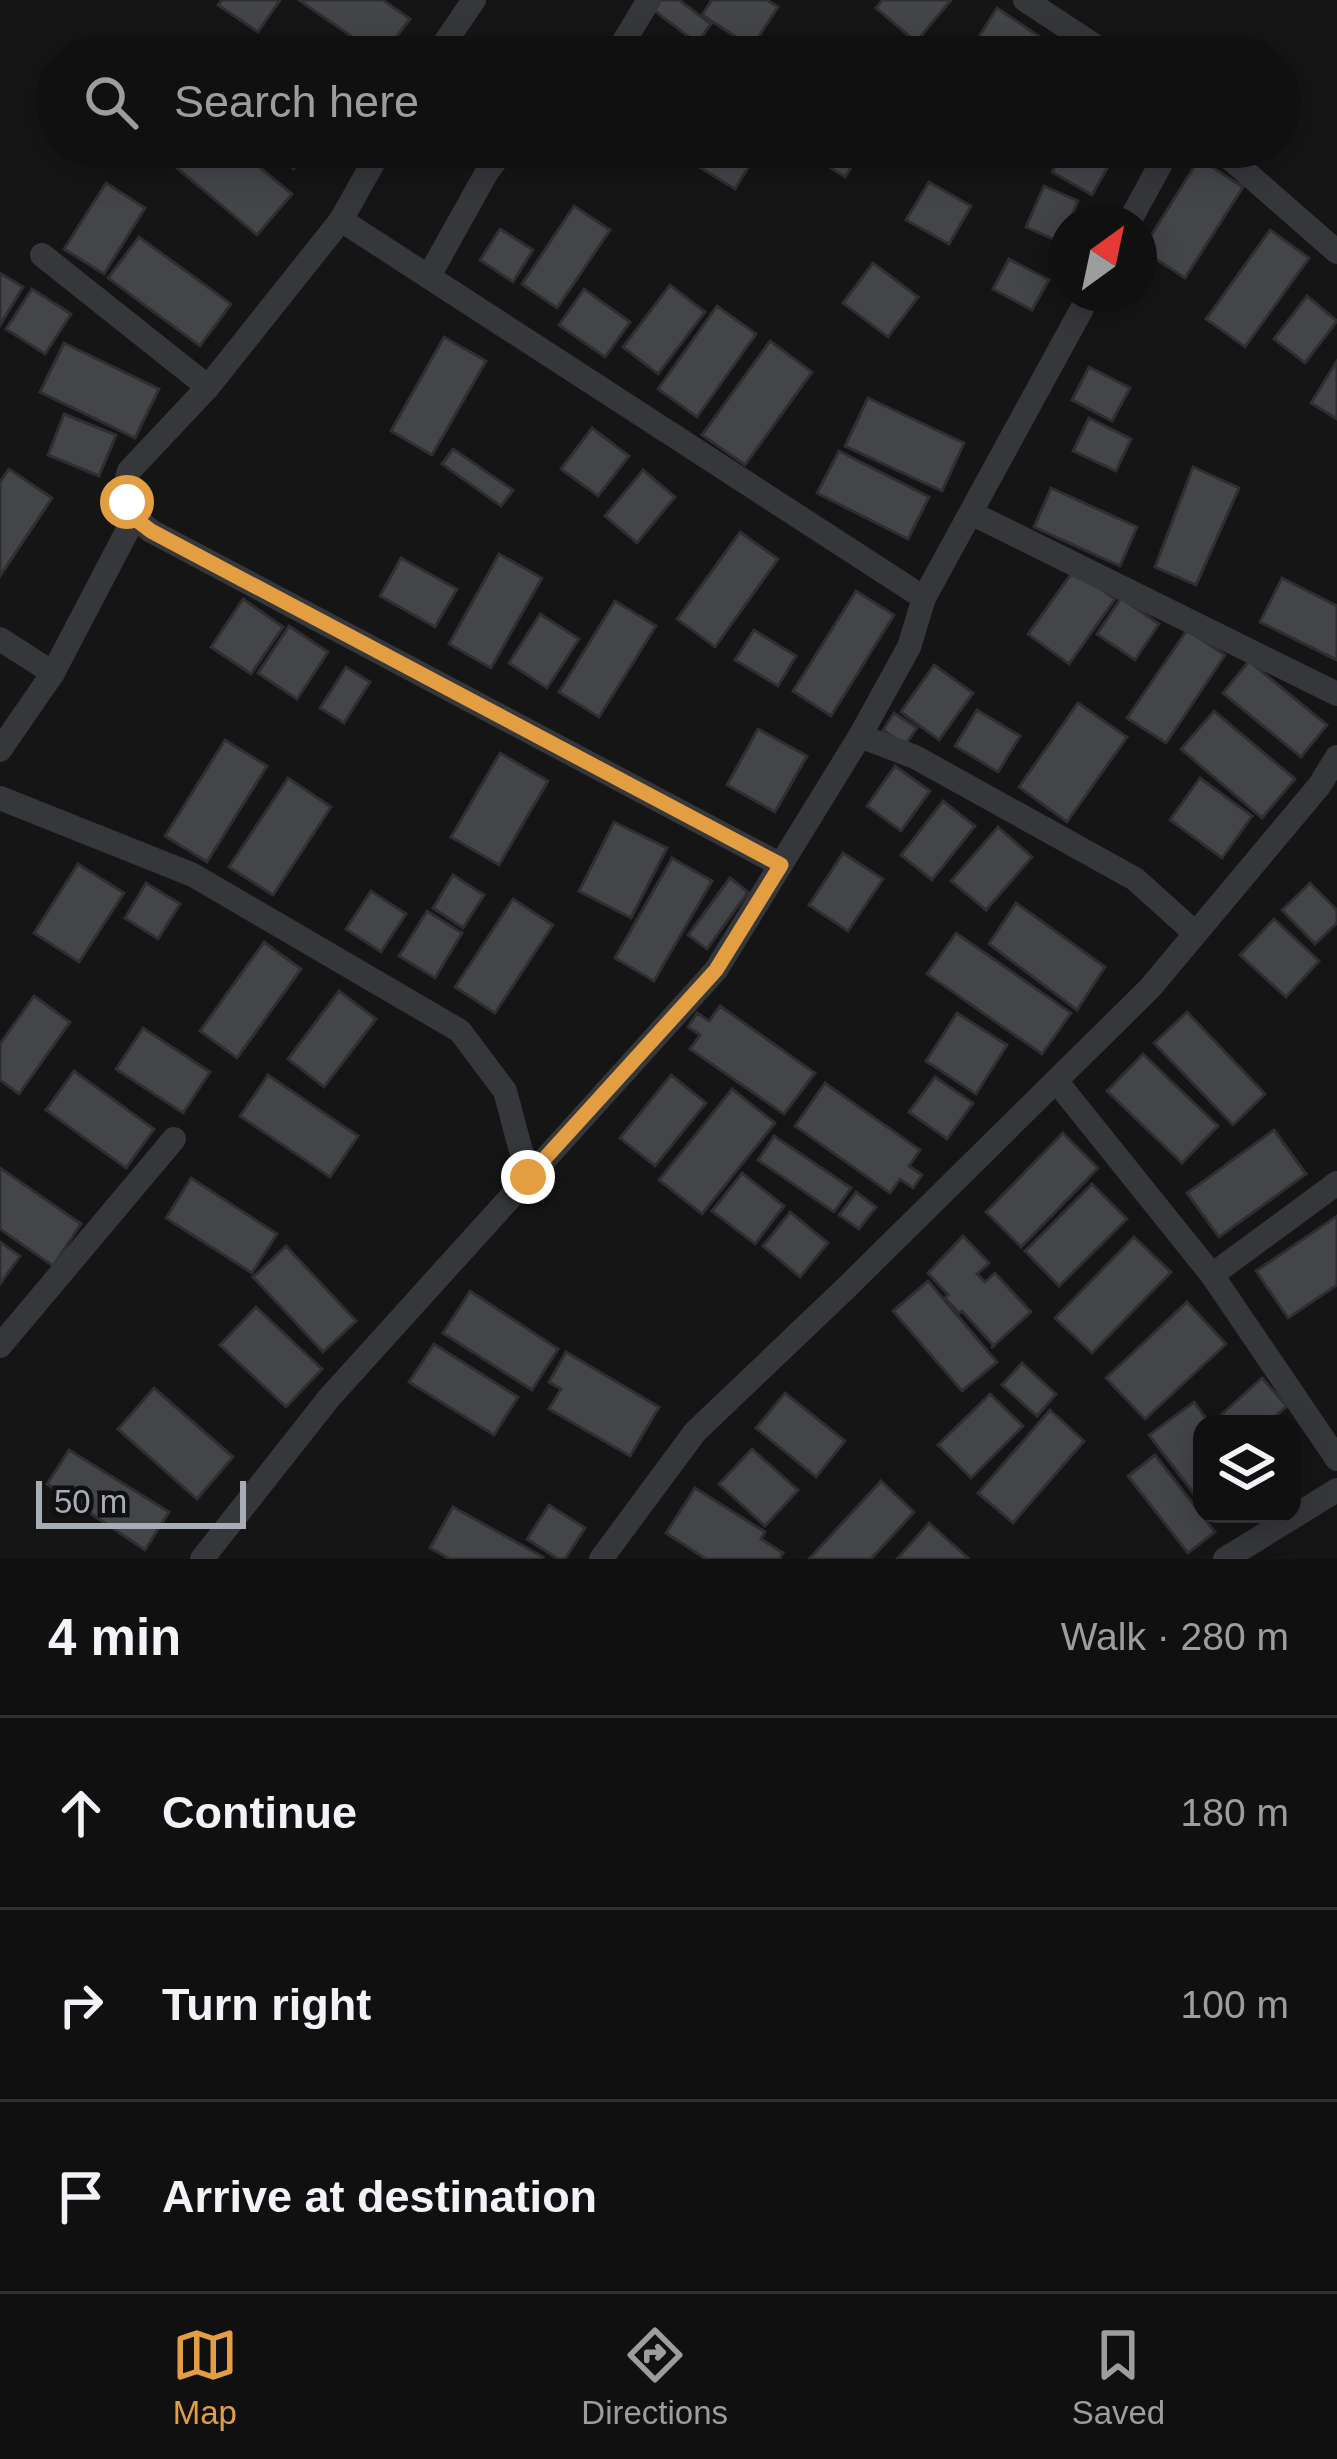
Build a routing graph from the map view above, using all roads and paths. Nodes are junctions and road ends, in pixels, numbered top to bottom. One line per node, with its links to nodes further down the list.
1 (474, 0): 4 (street)
2 (649, 0): 5 (street)
3 (1025, 0): 6 (street)
4 (450, 36)
5 (627, 36)
6 (1080, 36)
7 (370, 168): 12 (street)
8 (490, 168): 15 (street)
9 (1159, 168): 11 (street)
10 (1241, 168): 13 (street)
11 (1139, 204)
12 (341, 220): 15 (street); 17 (street)
13 (1337, 252)
14 (42, 255): 17 (street)
15 (429, 276): 20 (street)
16 (1080, 312): 18 (street)
17 (208, 387): 19 (street)
18 (971, 512): 20 (street); 23 (street)
19 (134, 518): 22 (street); 28 (street)
20 (924, 598): 24 (street)
21 (0, 639): 22 (street)
22 (53, 673): 25 (street)
23 (1337, 694)
24 (860, 736): 28 (street); 29 (street)
25 (0, 749)
26 (1337, 757): 29 (street)
27 (0, 798): 32 (street)
28 (781, 865): 32 (street)
29 (1195, 933): 30 (street)
30 (1057, 1082): 34 (street); 39 (street)
31 (174, 1139): 35 (street)
32 (528, 1177): 38 (street)
33 (1337, 1183): 34 (street)
34 (1213, 1275): 36 (street)
35 (0, 1346)
36 (1337, 1460)
37 (1337, 1490): 40 (street)
38 (202, 1559)
39 (601, 1559)
40 (1225, 1559)

